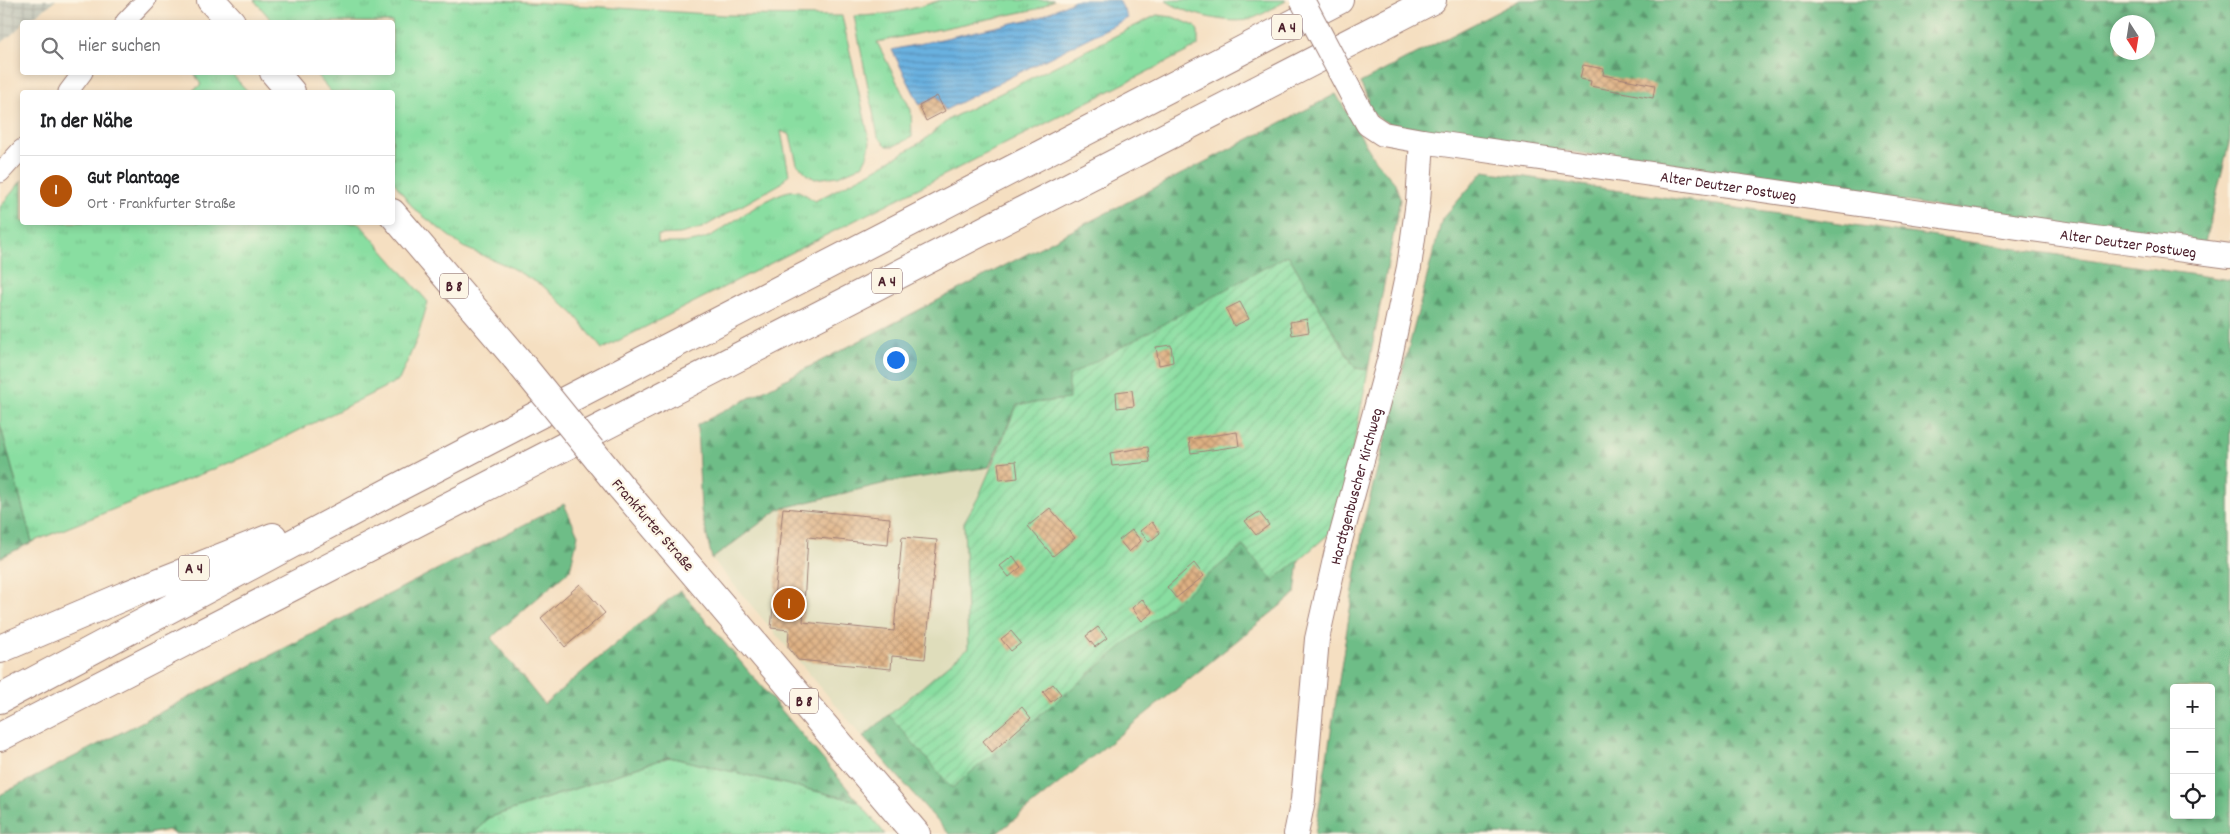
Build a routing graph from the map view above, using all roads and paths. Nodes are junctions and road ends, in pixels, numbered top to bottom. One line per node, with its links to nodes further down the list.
1 (146, 0): 6 (street)
2 (211, 0): 7 (main road)
3 (1302, 0): 12 (street, Alter Deutzer Postweg, bridge)
4 (1340, 0): 17 (main road, A 4)
5 (1432, 0): 19 (main road, A 4)
6 (127, 20)
7 (229, 20)
8 (81, 75): 10 (street)
9 (277, 75): 11 (main road)
10 (70, 90)
11 (289, 90)
12 (1422, 141): 16 (street, Alter Deutzer Postweg); 24 (street, Hardtgenbuscher Kirchweg)
13 (20, 151): 14 (street)
14 (2, 166)
15 (395, 217): 23 (main road, Frankfurter Straße / B 8, bridge)
16 (2230, 256)
17 (391, 491): 18 (main road, A 4); 20 (main road)
18 (0, 650)
19 (135, 668): 21 (main road); 22 (main road, A 4)
20 (0, 699)
21 (0, 737)
22 (0, 746)
23 (916, 834)
24 (1296, 834)

